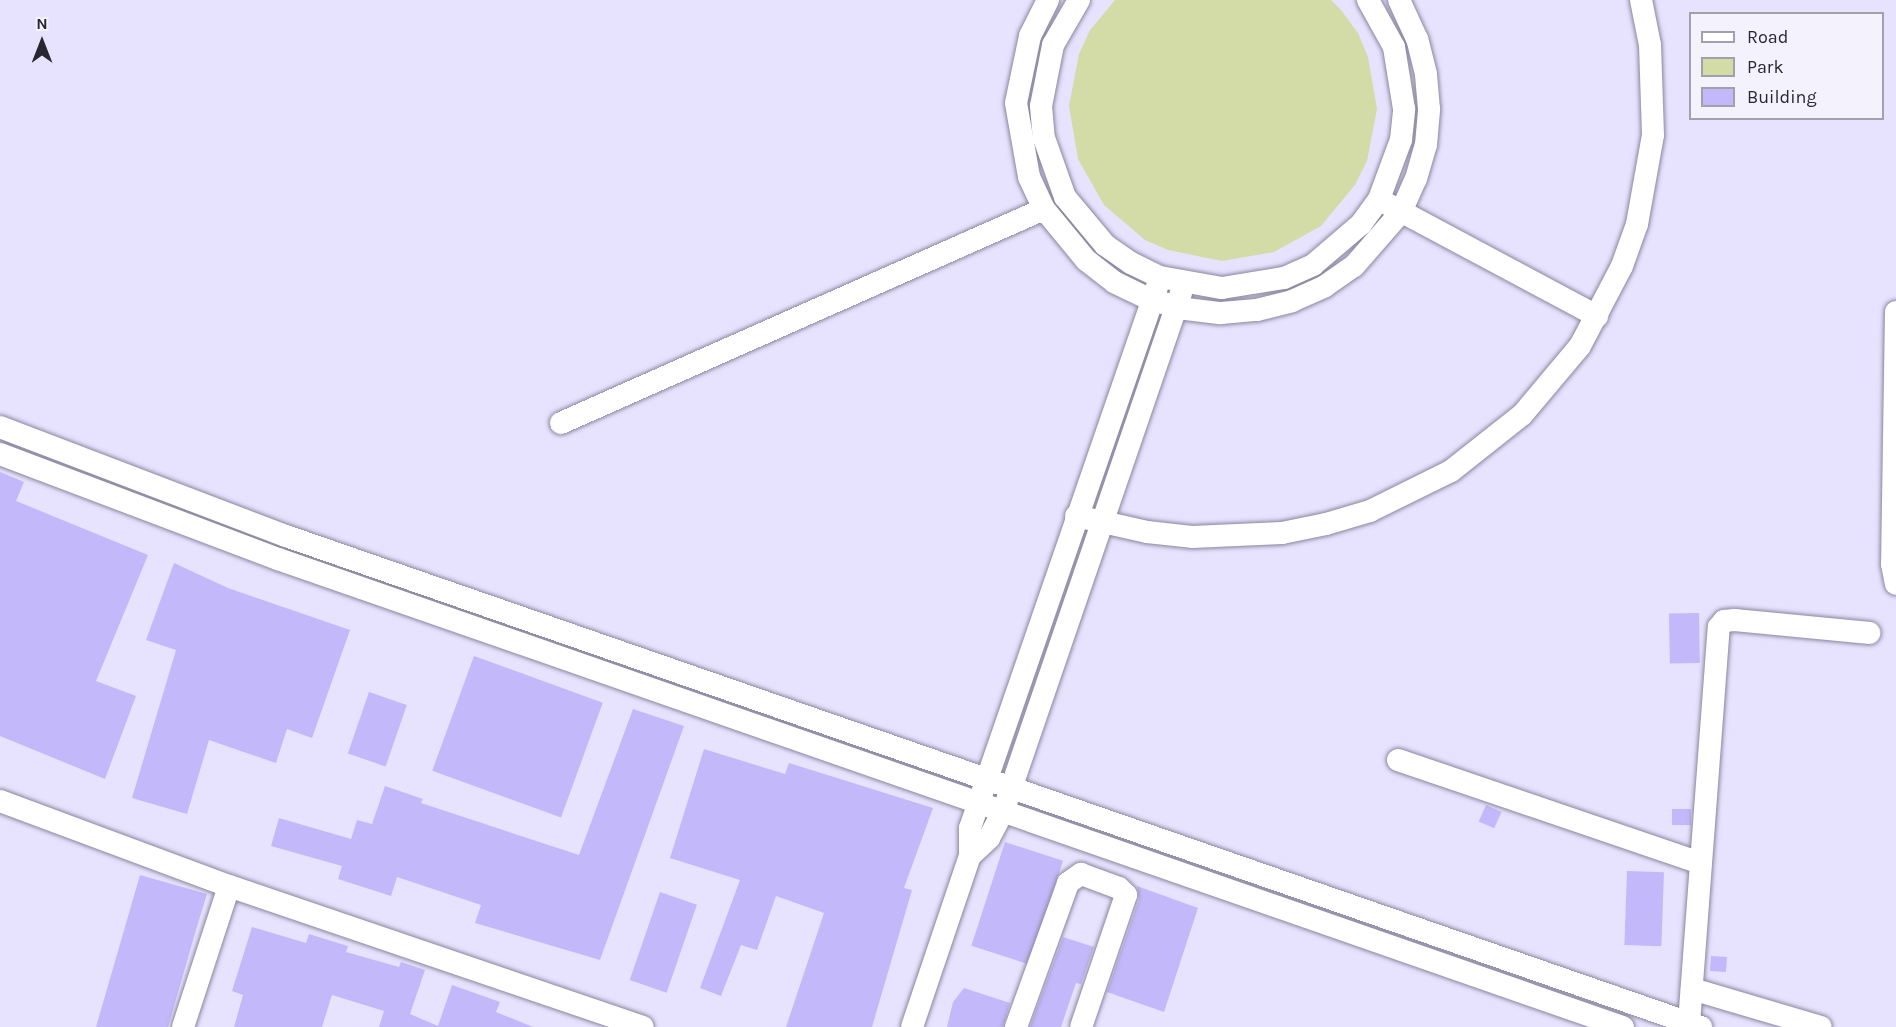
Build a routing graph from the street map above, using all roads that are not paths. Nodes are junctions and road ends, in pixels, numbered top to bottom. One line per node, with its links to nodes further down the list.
1 (1368, 0): 6 (street)
2 (1399, 0): 8 (street)
3 (1641, 0): 14 (street)
4 (1046, 1): 5 (street); 7 (street)
5 (1074, 7): 9 (street)
6 (1379, 199): 8 (street); 10 (street)
7 (1044, 209): 11 (street); 15 (street)
8 (1401, 212): 12 (street); 14 (street)
9 (1161, 277): 10 (street); 11 (street)
10 (1185, 283): 12 (street)
11 (1153, 300): 12 (street); 18 (street)
12 (1177, 307): 19 (street)
13 (1896, 312): 20 (street)
14 (1597, 316): 19 (street)
15 (561, 423)
16 (0, 427): 23 (street)
17 (0, 453): 26 (street)
18 (1076, 516): 19 (street); 23 (street)
19 (1102, 522): 24 (street)
20 (1896, 584)
21 (1869, 633): 30 (street)
22 (1398, 760): 30 (street)
23 (987, 780): 24 (street); 26 (street)
24 (1011, 788): 27 (street); 34 (street)
25 (0, 801): 32 (street)
26 (979, 803): 27 (street); 29 (street)
27 (1003, 812): 28 (street); 29 (street)
28 (1112, 849): 31 (street); 40 (street)
29 (970, 856): 37 (street)
30 (1700, 863): 33 (street)
31 (1102, 881): 38 (street); 39 (street)
32 (229, 886): 35 (street); 36 (street)
33 (1692, 989): 34 (street); 41 (street)
34 (1695, 1025)
35 (183, 1027)
36 (643, 1027)
37 (912, 1027)
38 (1016, 1027)
39 (1081, 1027)
40 (1623, 1027)
41 (1821, 1027)

